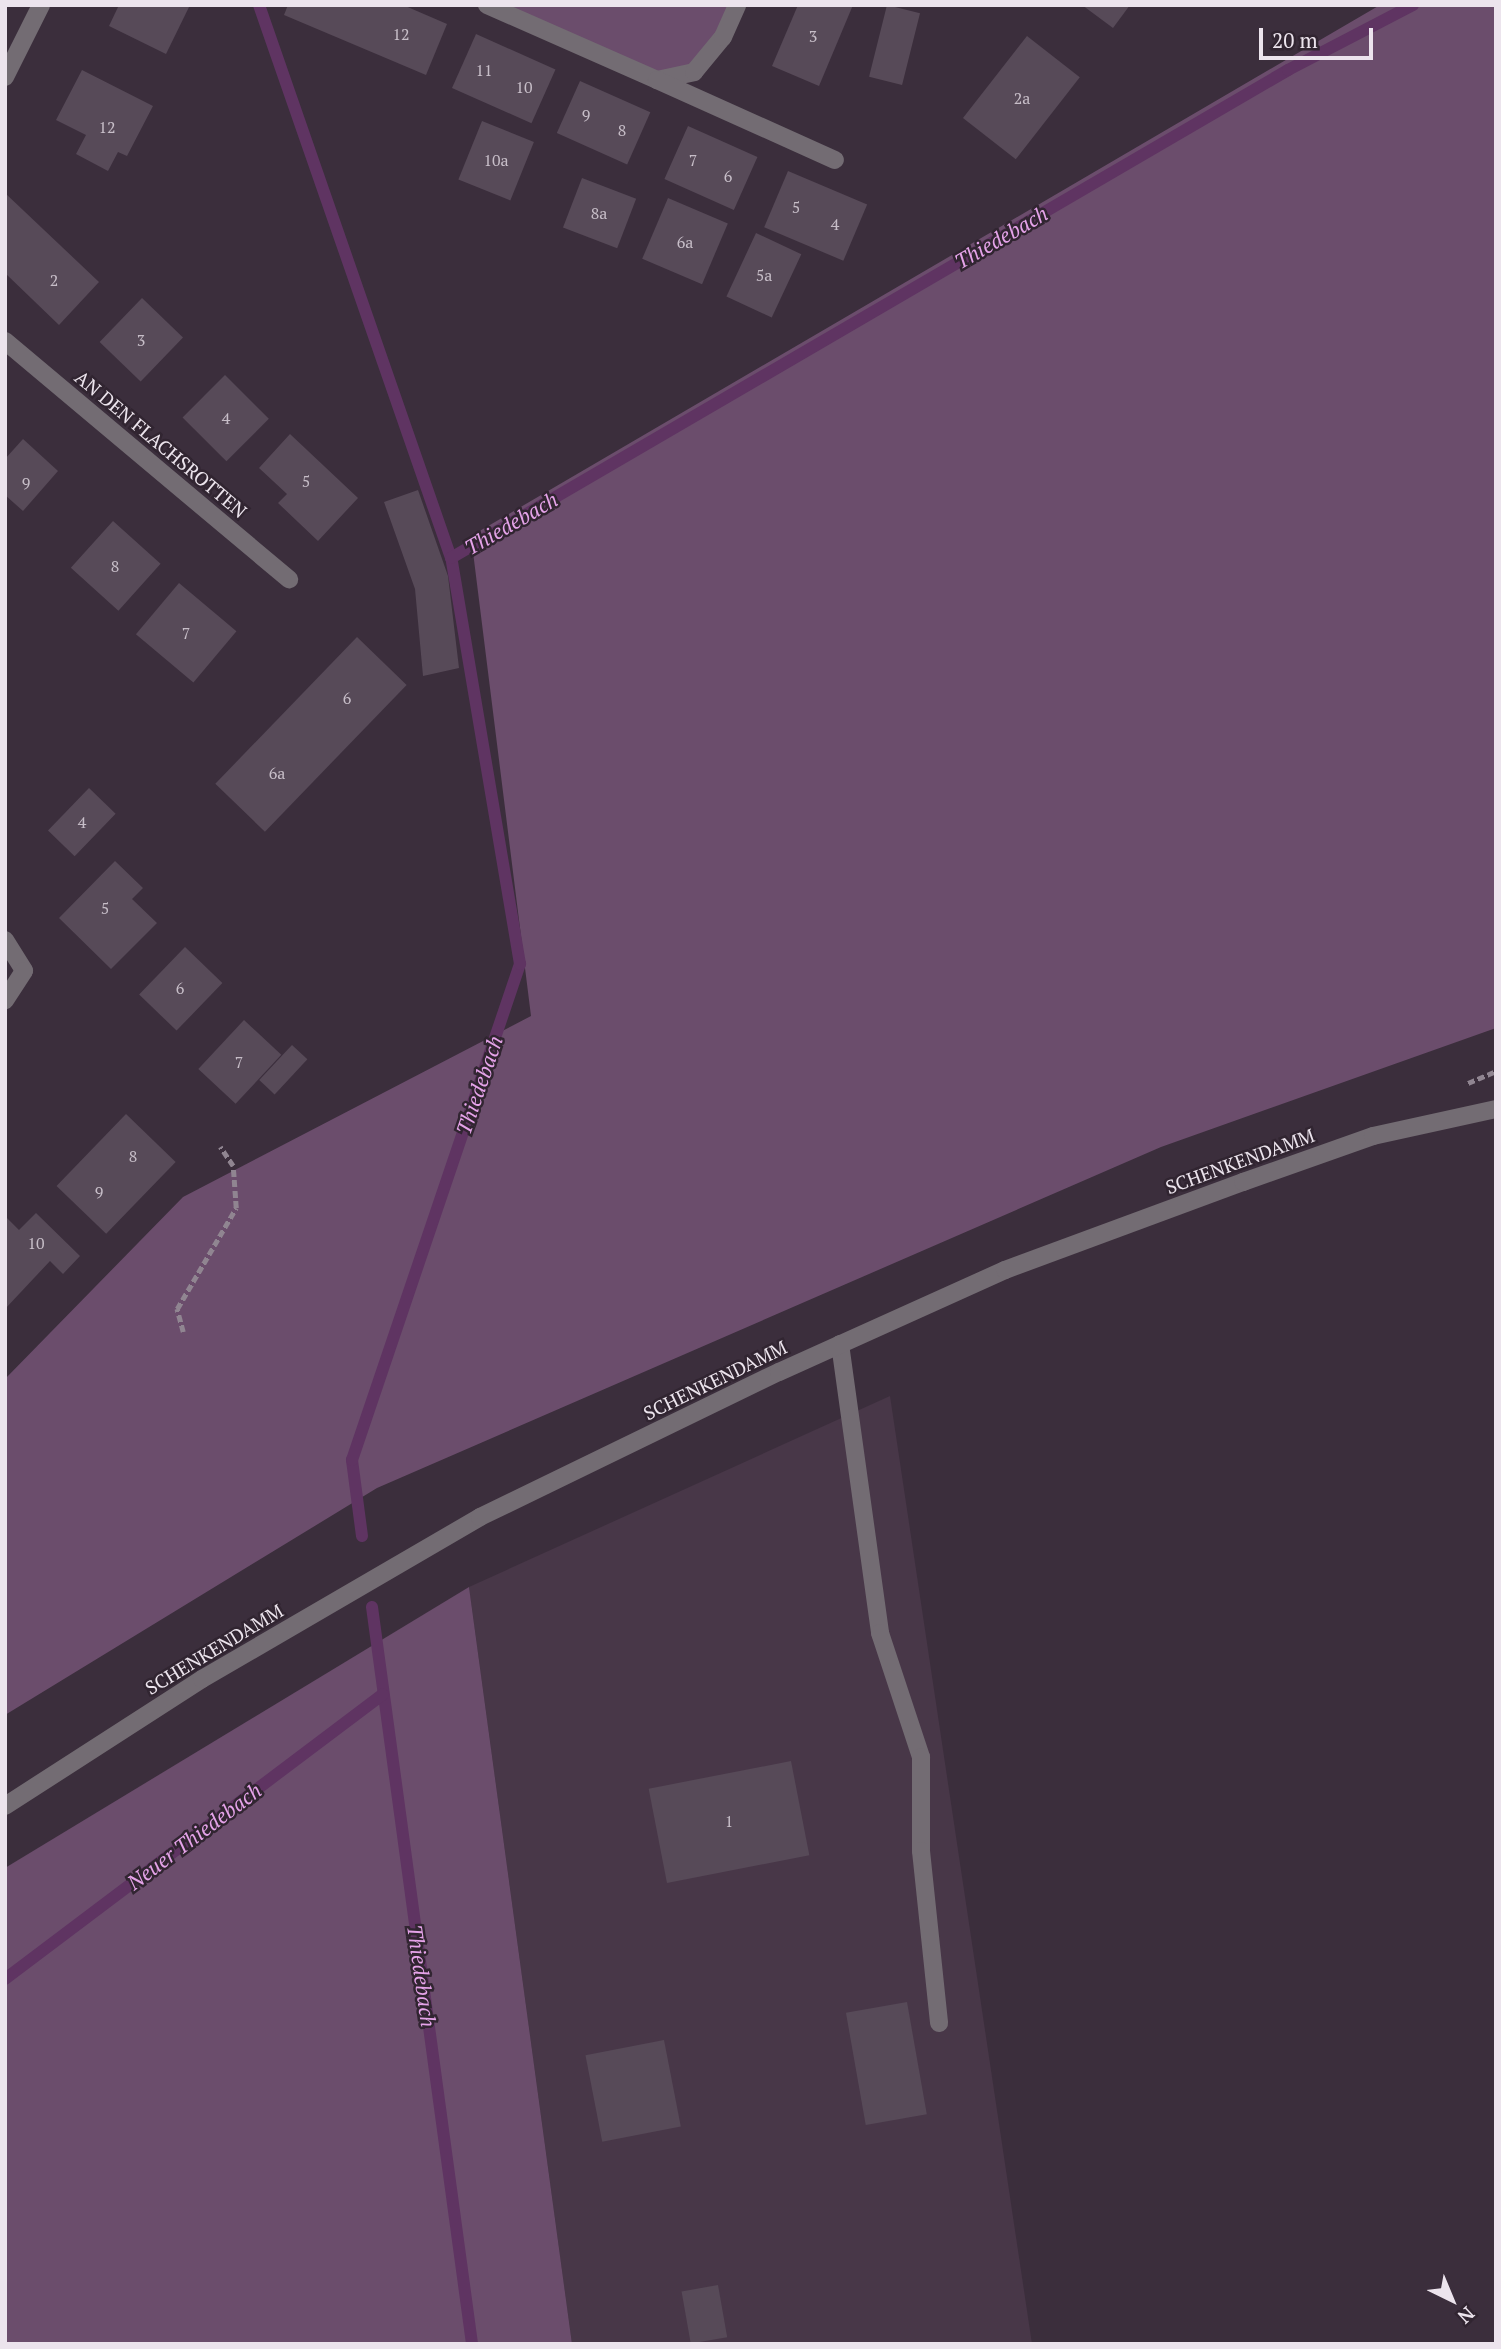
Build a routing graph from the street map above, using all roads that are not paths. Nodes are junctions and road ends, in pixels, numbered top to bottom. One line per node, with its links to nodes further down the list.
1 (41, 5): 4 (street)
2 (487, 5): 5 (street)
3 (737, 5): 5 (street)
4 (5, 77)
5 (657, 80): 6 (street)
6 (835, 160)
7 (5, 341): 8 (street, AN DEN FLACHSROTTEN)
8 (289, 579)
9 (5, 940): 10 (street)
10 (5, 1000)
11 (1496, 1109): 12 (street, SCHENKENDAMM)
12 (840, 1344): 13 (street, SCHENKENDAMM); 14 (street)
13 (5, 1806)
14 (939, 2023)

